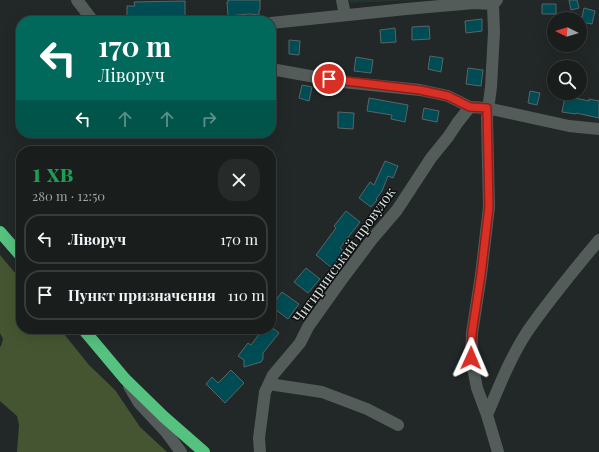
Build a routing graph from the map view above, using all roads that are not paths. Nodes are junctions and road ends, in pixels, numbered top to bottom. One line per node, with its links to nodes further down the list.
1 (77, 0): 5 (street)
2 (342, 0): 4 (street)
3 (495, 2): 4 (street); 9 (street)
4 (345, 14): 6 (street)
5 (89, 16)
6 (276, 23)
7 (276, 70): 8 (street)
8 (470, 107): 9 (street); 16 (street, Чигиринський провулок)
9 (487, 108): 10 (street); 17 (street)
10 (599, 129)
11 (0, 232): 13 (highway)
12 (599, 240): 17 (street)
13 (16, 250)
14 (87, 334): 15 (highway)
15 (125, 379): 19 (street); 20 (highway)
16 (269, 384): 18 (street); 21 (street, Чигиринський провулок)
17 (487, 415): 22 (street)
18 (398, 425)
19 (181, 452)
20 (204, 452)
21 (260, 452)
22 (498, 452)

